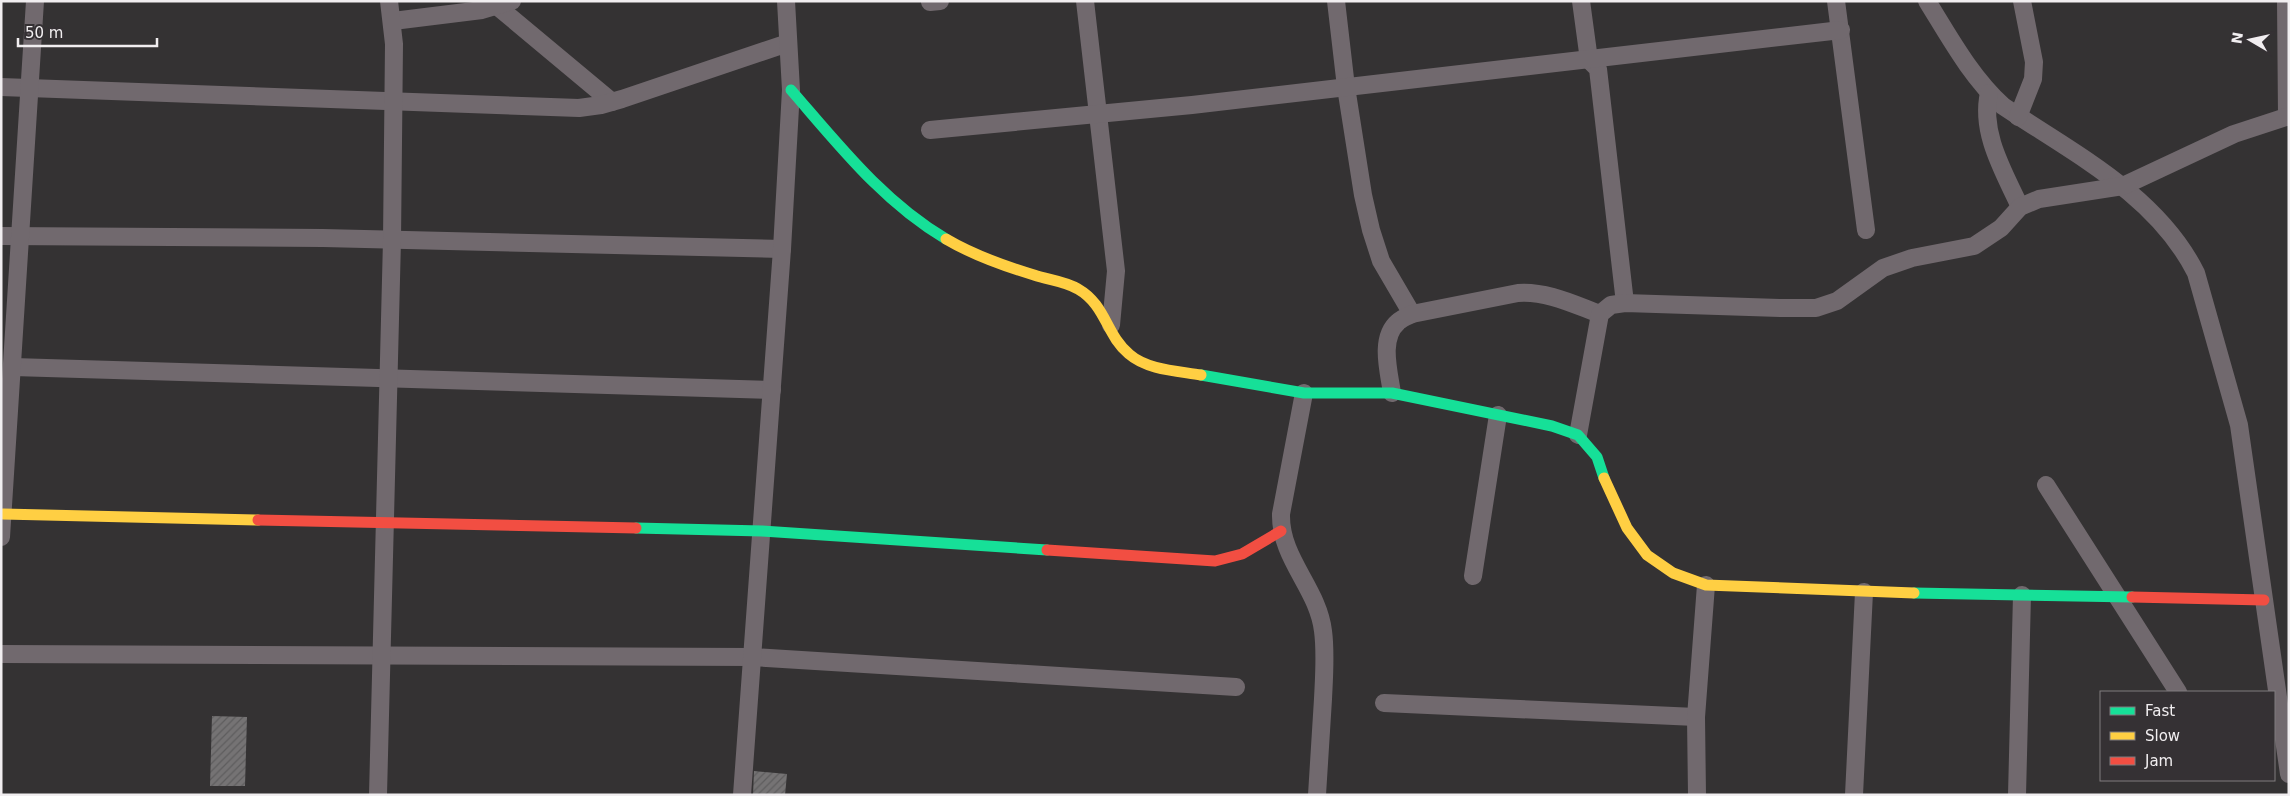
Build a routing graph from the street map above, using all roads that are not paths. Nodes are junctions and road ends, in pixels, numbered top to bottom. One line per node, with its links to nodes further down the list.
1 (35, 1): 18 (street)
2 (389, 1): 12 (street)
3 (786, 1): 14 (street)
4 (1085, 1): 23 (street)
5 (1336, 1): 16 (street)
6 (1582, 1): 15 (street)
7 (1836, 1): 13 (street)
8 (1927, 1): 20 (street)
9 (2022, 1): 25 (street)
10 (2286, 1): 24 (street)
11 (504, 3): 12 (street); 22 (street)
12 (393, 21): 21 (street)
13 (1841, 30): 15 (street); 29 (street)
14 (788, 43): 19 (street); 22 (street)
15 (1589, 60): 16 (street); 34 (street)
16 (1346, 86): 23 (street); 35 (street)
17 (1, 88): 18 (street)
18 (30, 89): 21 (street); 31 (street)
19 (791, 90): 33 (street); 37 (street)
20 (1989, 93): 25 (street); 28 (street)
21 (393, 102): 22 (street); 32 (street)
22 (612, 102)
23 (1098, 114): 26 (street); 37 (street)
24 (2288, 116): 27 (street)
25 (2018, 117): 27 (street)
26 (930, 130)
27 (2123, 186): 28 (street); 57 (street)
28 (2020, 207): 34 (street)
29 (1866, 230)
30 (1, 236): 31 (street)
31 (20, 237): 32 (street); 38 (street)
32 (392, 240): 33 (street); 39 (street)
33 (782, 249): 41 (street)
34 (1625, 303): 36 (street)
35 (1412, 314): 36 (street); 43 (street)
36 (1600, 314): 45 (street)
37 (1111, 326): 42 (street)
38 (13, 367): 39 (street); 40 (street)
39 (388, 377): 41 (street); 48 (street)
40 (6, 388): 47 (street)
41 (772, 390): 49 (street)
42 (1304, 393): 43 (street); 50 (street)
43 (1392, 394): 44 (street)
44 (1498, 415): 45 (street); 52 (street)
45 (1578, 435): 53 (street)
46 (2046, 485): 56 (street)
47 (3, 514): 48 (street); 51 (street)
48 (384, 522): 49 (street); 59 (street)
49 (762, 531): 50 (street); 60 (street)
50 (1281, 531): 70 (street)
51 (1, 537)
52 (1473, 576)
53 (1706, 585): 54 (street); 66 (street)
54 (1864, 592): 55 (street); 72 (street)
55 (2022, 595): 56 (street); 73 (street)
56 (2116, 597): 57 (street); 62 (street)
57 (2264, 600): 63 (street)
58 (1, 654): 59 (street)
59 (381, 656): 60 (street); 68 (street)
60 (752, 657): 61 (street); 69 (street)
61 (1236, 687)
62 (2177, 691)
63 (2274, 691)
64 (2275, 697): 67 (street)
65 (1384, 703): 66 (street)
66 (1696, 717): 71 (street)
67 (2283, 768)
68 (378, 795)
69 (742, 795)
70 (1317, 795)
71 (1697, 795)
72 (1854, 795)
73 (2017, 795)

